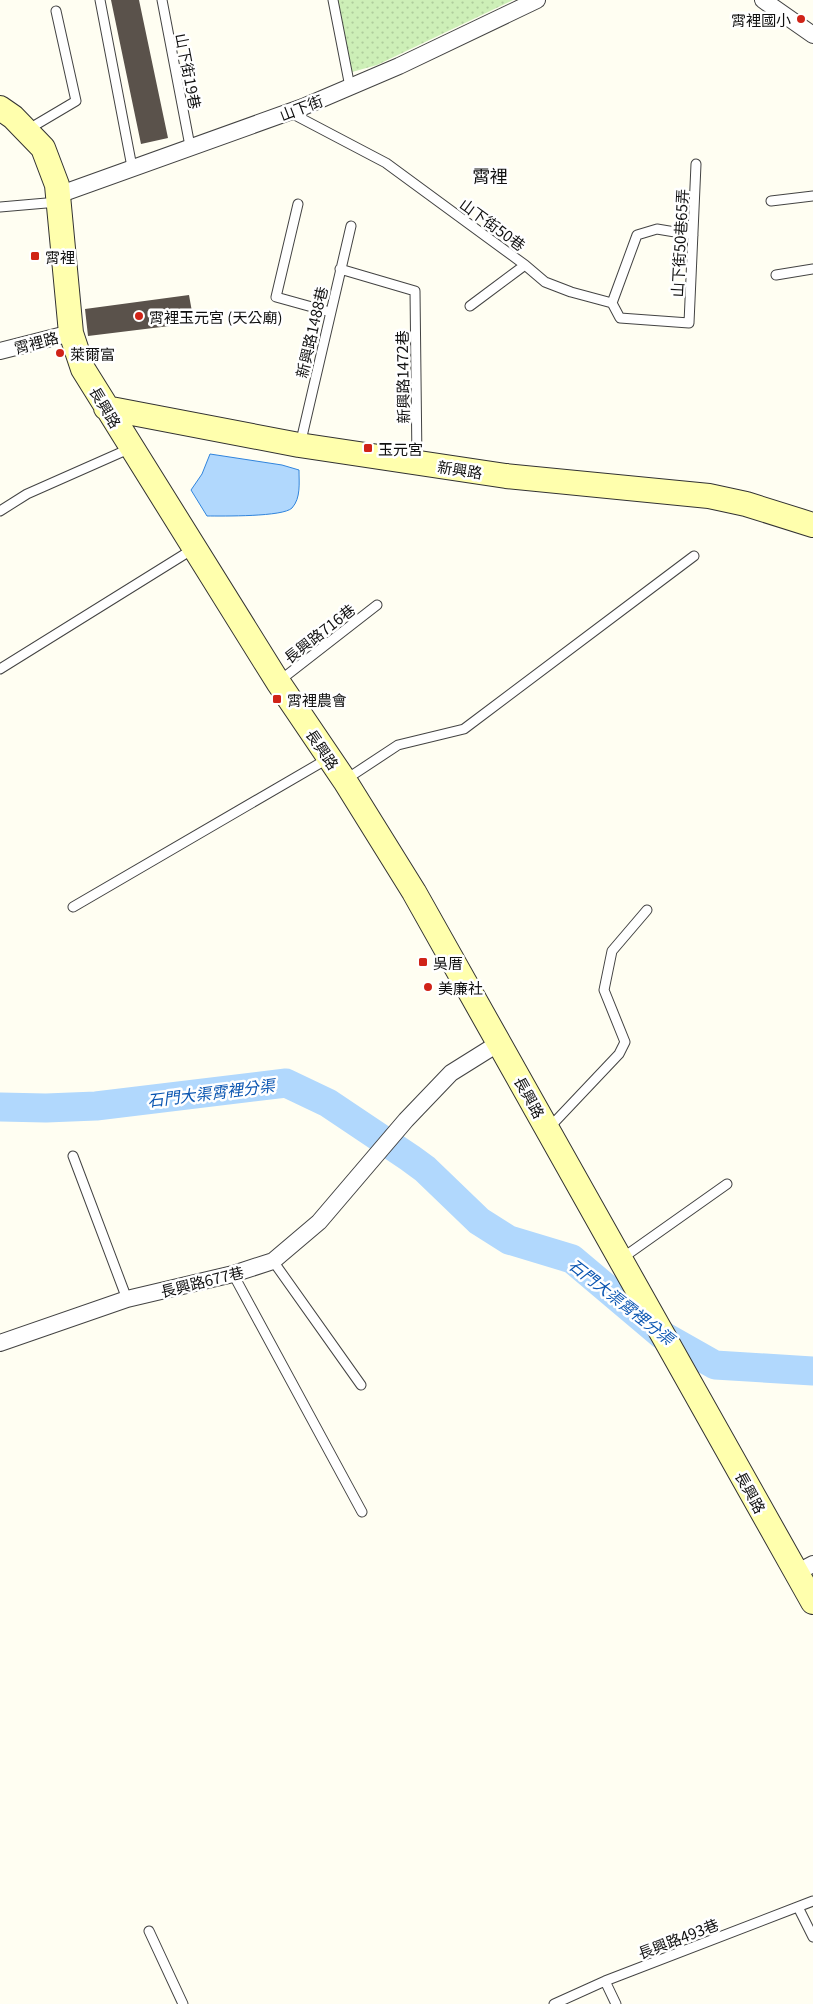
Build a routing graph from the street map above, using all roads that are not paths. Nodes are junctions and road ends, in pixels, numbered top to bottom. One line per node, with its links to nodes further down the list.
1 (100, 0): 14 (lane)
2 (162, 0): 12 (lane, 山下街19巷)
3 (333, 0): 8 (lane)
4 (536, 0): 8 (street, 山下街)
5 (763, 0): 7 (street)
6 (56, 11): 11 (lane)
7 (813, 34)
8 (350, 87): 10 (street, 山下街)
9 (0, 108): 11 (main road, 長興路)
10 (288, 112): 12 (street, 山下街); 22 (lane, 山下街50巷)
11 (27, 130): 16 (main road, 長興路)
12 (190, 146): 14 (street, 山下街)
13 (696, 164): 21 (lane, 山下街50巷65弄)
14 (132, 167): 16 (street, 山下街)
15 (813, 196): 17 (lane)
16 (58, 198): 19 (lane); 30 (main road, 長興路)
17 (771, 201)
18 (298, 204): 28 (lane)
19 (0, 207)
20 (351, 226): 23 (lane, 新興路1488巷)
21 (693, 235): 26 (lane); 29 (lane, 山下街50巷65弄)
22 (525, 265): 26 (lane, 山下街50巷); 27 (lane)
23 (340, 269): 28 (lane, 新興路1488巷); 35 (lane, 新興路1472巷)
24 (813, 269): 25 (lane)
25 (776, 275)
26 (612, 303): 29 (lane, 山下街50巷)
27 (470, 306)
28 (330, 312): 33 (lane, 新興路1488巷)
29 (689, 323)
30 (71, 333): 31 (street, 霄裡路); 32 (main road, 長興路)
31 (0, 351)
32 (106, 408): 33 (main road, 新興路); 34 (main road, 長興路)
33 (300, 445): 35 (main road, 新興路)
34 (132, 448): 36 (lane); 38 (main road, 長興路)
35 (417, 463): 37 (main road, 新興路)
36 (0, 511)
37 (813, 525)
38 (195, 548): 41 (lane); 42 (main road, 長興路)
39 (694, 556): 44 (lane)
40 (377, 605): 42 (lane, 長興路716巷)
41 (0, 669)
42 (278, 682): 43 (main road, 長興路)
43 (330, 757): 44 (main road, 長興路); 45 (lane)
44 (345, 781): 47 (main road, 長興路)
45 (73, 907)
46 (646, 910): 48 (lane)
47 (499, 1043): 48 (main road, 長興路); 52 (street, 長興路677巷)
48 (548, 1129): 51 (main road, 長興路)
49 (73, 1156): 54 (lane)
50 (727, 1184): 51 (lane)
51 (620, 1259): 58 (main road, 長興路)
52 (273, 1261): 53 (street, 長興路677巷); 56 (lane)
53 (233, 1274): 54 (street, 長興路677巷); 57 (lane)
54 (127, 1299): 55 (street, 長興路677巷)
55 (0, 1343)
56 (361, 1385)
57 (362, 1512)
58 (805, 1568): 59 (main road, 長興路)
59 (813, 1602)
60 (813, 1901): 61 (lane, 長興路493巷)
61 (798, 1907): 63 (lane); 64 (lane, 長興路493巷)
62 (149, 1931): 65 (lane)
63 (813, 1937)
64 (605, 1981): 66 (lane, 長興路493巷); 67 (lane)
65 (183, 2004)
66 (554, 2004)
67 (616, 2004)

